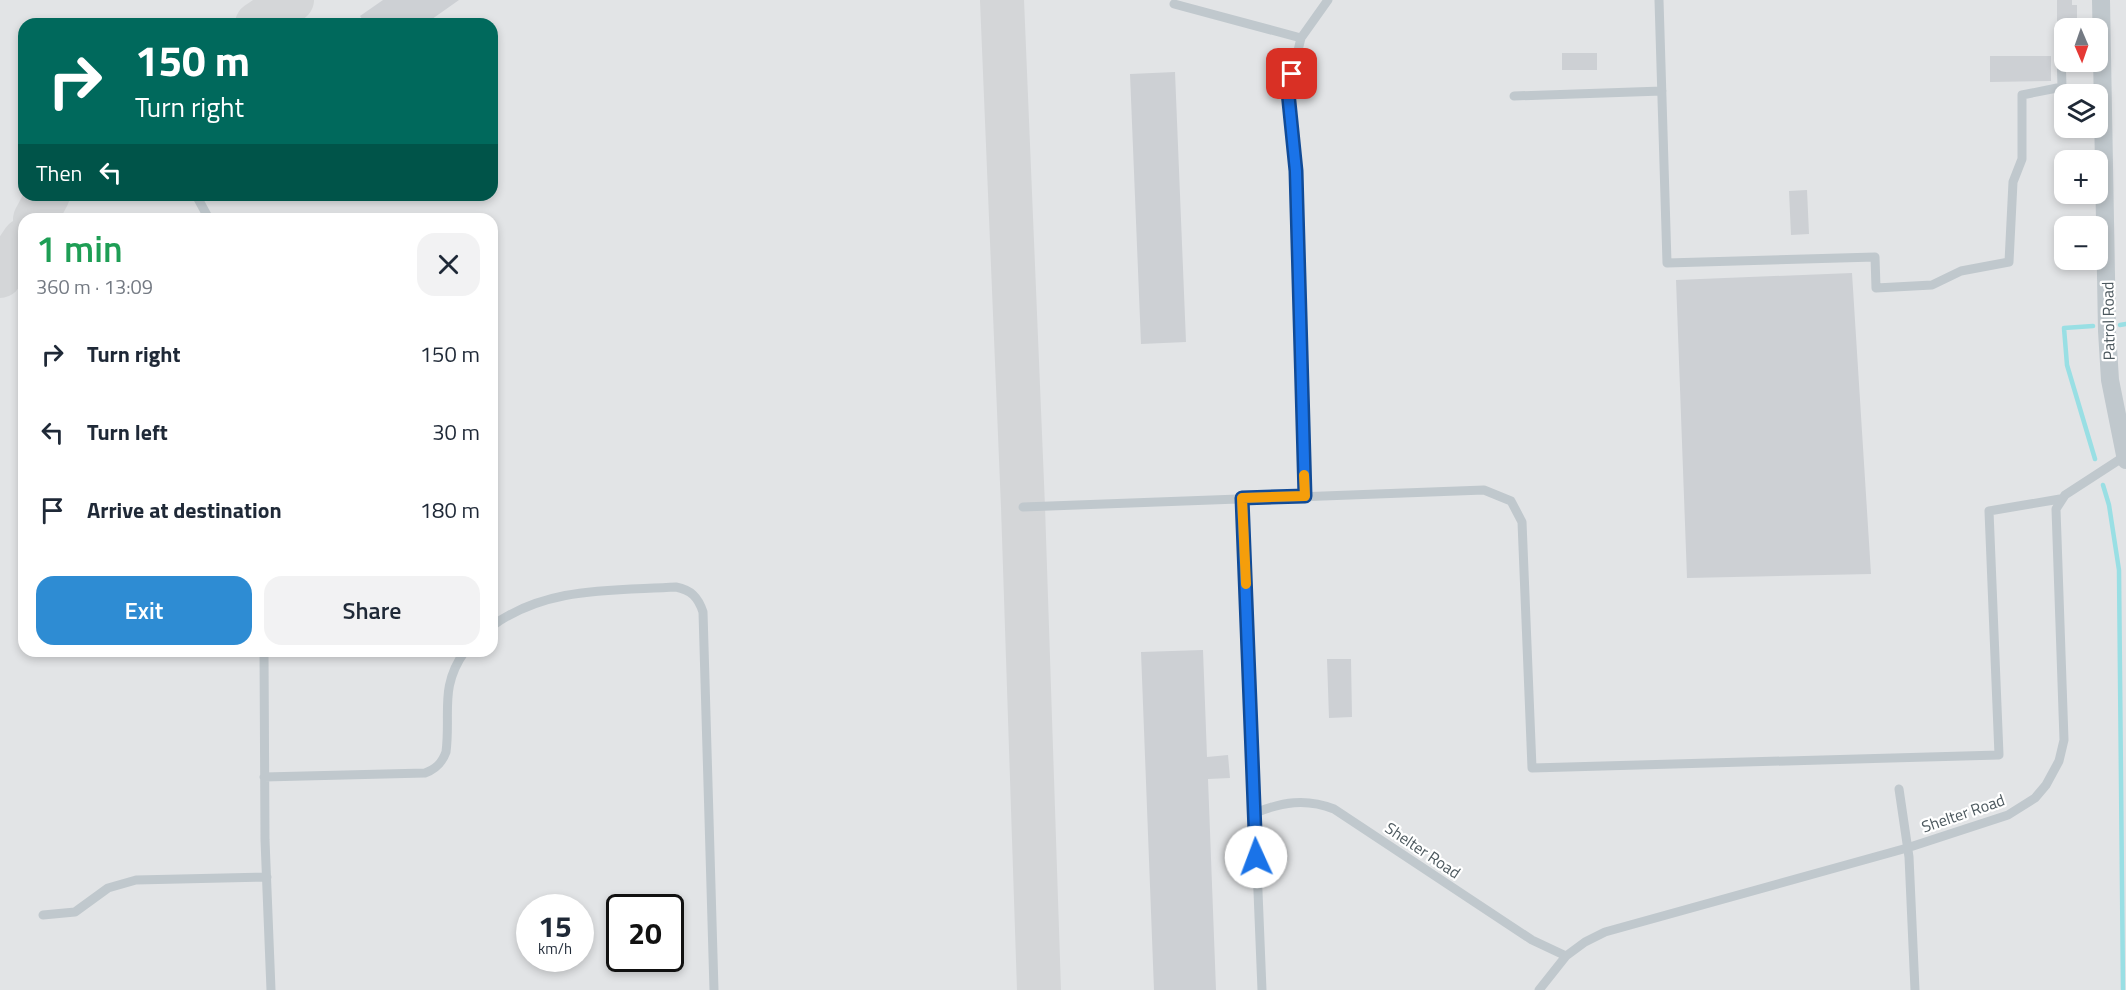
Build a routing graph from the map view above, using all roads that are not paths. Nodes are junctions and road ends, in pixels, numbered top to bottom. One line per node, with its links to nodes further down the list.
1 (1328, 0): 6 (lane)
2 (1659, 0): 9 (lane)
3 (2101, 0): 5 (street, Patrol Road)
4 (1174, 4): 6 (lane)
5 (2101, 18)
6 (1301, 38): 12 (lane)
7 (2062, 72): 9 (lane)
8 (2101, 72): 11 (street, Patrol Road)
9 (1662, 92): 10 (lane)
10 (1514, 96)
11 (2125, 458): 14 (lane)
12 (1305, 496): 13 (lane); 14 (lane)
13 (1242, 498): 15 (lane); 21 (lane)
14 (2061, 499): 22 (lane, Shelter Road)
15 (1023, 507)
16 (498, 623): 27 (lane)
17 (264, 657): 19 (lane)
18 (461, 657): 19 (lane)
19 (264, 777): 23 (lane)
20 (1899, 789): 22 (lane)
21 (1255, 813): 25 (lane, Shelter Road); 28 (lane)
22 (1906, 848): 25 (lane, Shelter Road); 30 (lane)
23 (267, 877): 24 (lane); 26 (lane)
24 (43, 915)
25 (1566, 956): 29 (lane, Shelter Road)
26 (271, 990)
27 (714, 990)
28 (1262, 990)
29 (1539, 990)
30 (1916, 990)

